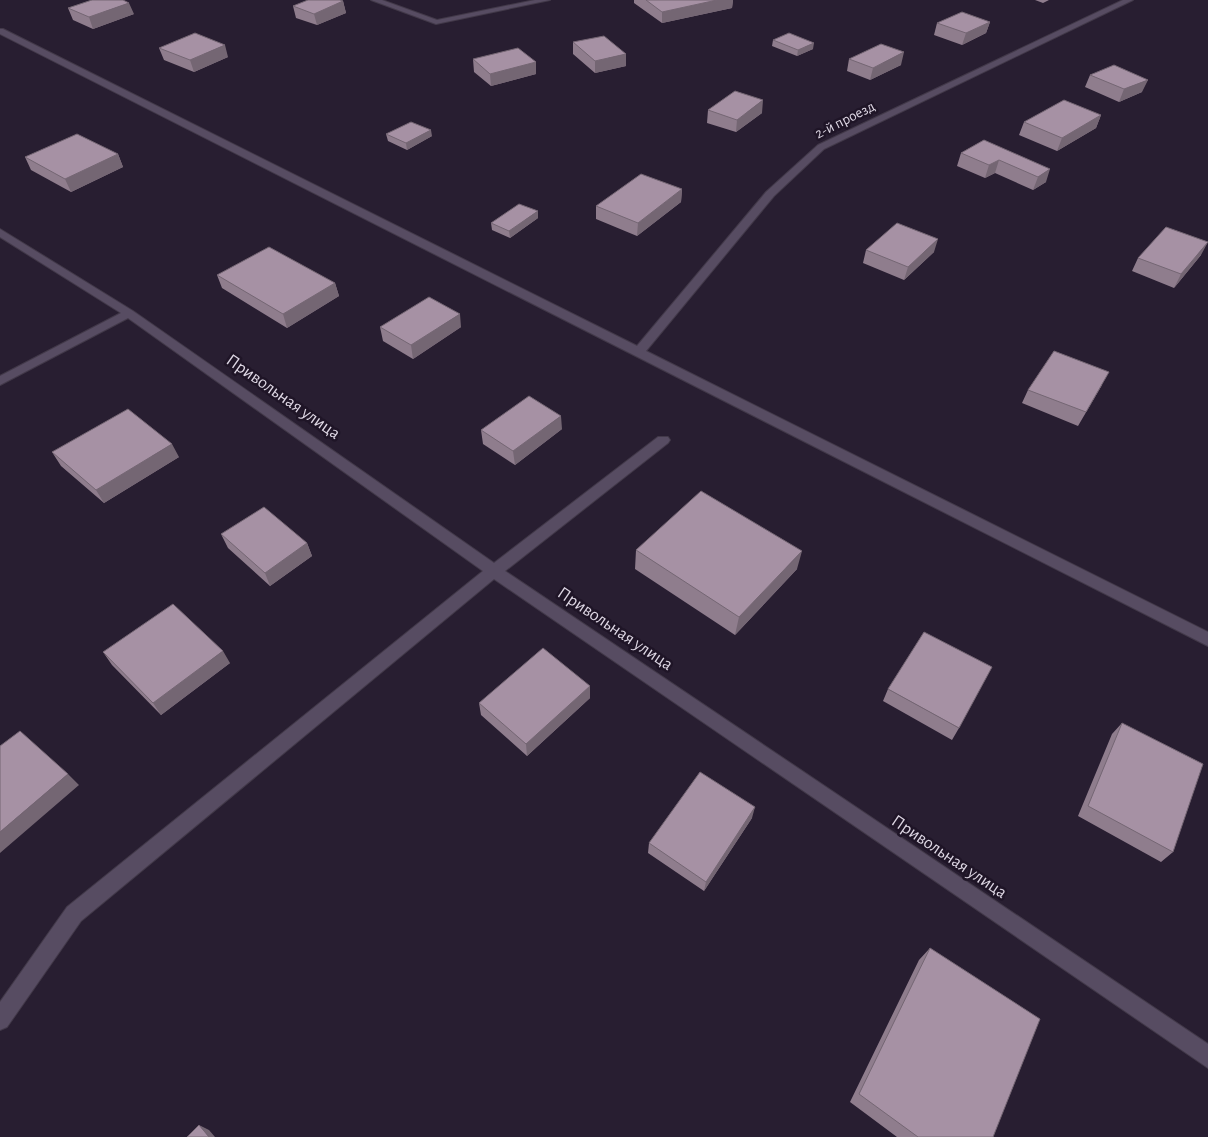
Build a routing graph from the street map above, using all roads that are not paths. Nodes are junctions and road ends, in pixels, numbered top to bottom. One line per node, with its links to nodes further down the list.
1 (375, 0): 2 (street)
2 (546, 0)
3 (1129, 0): 7 (street, 2-й проезд)
4 (0, 31): 7 (street)
5 (0, 232): 6 (street, Привольная улица)
6 (129, 313): 8 (street); 10 (street, Привольная улица)
7 (639, 351): 11 (street)
8 (0, 382)
9 (663, 440): 10 (street)
10 (494, 571): 12 (street); 13 (street, Привольная улица)
11 (1208, 639)
12 (0, 1020)
13 (1208, 1057)

